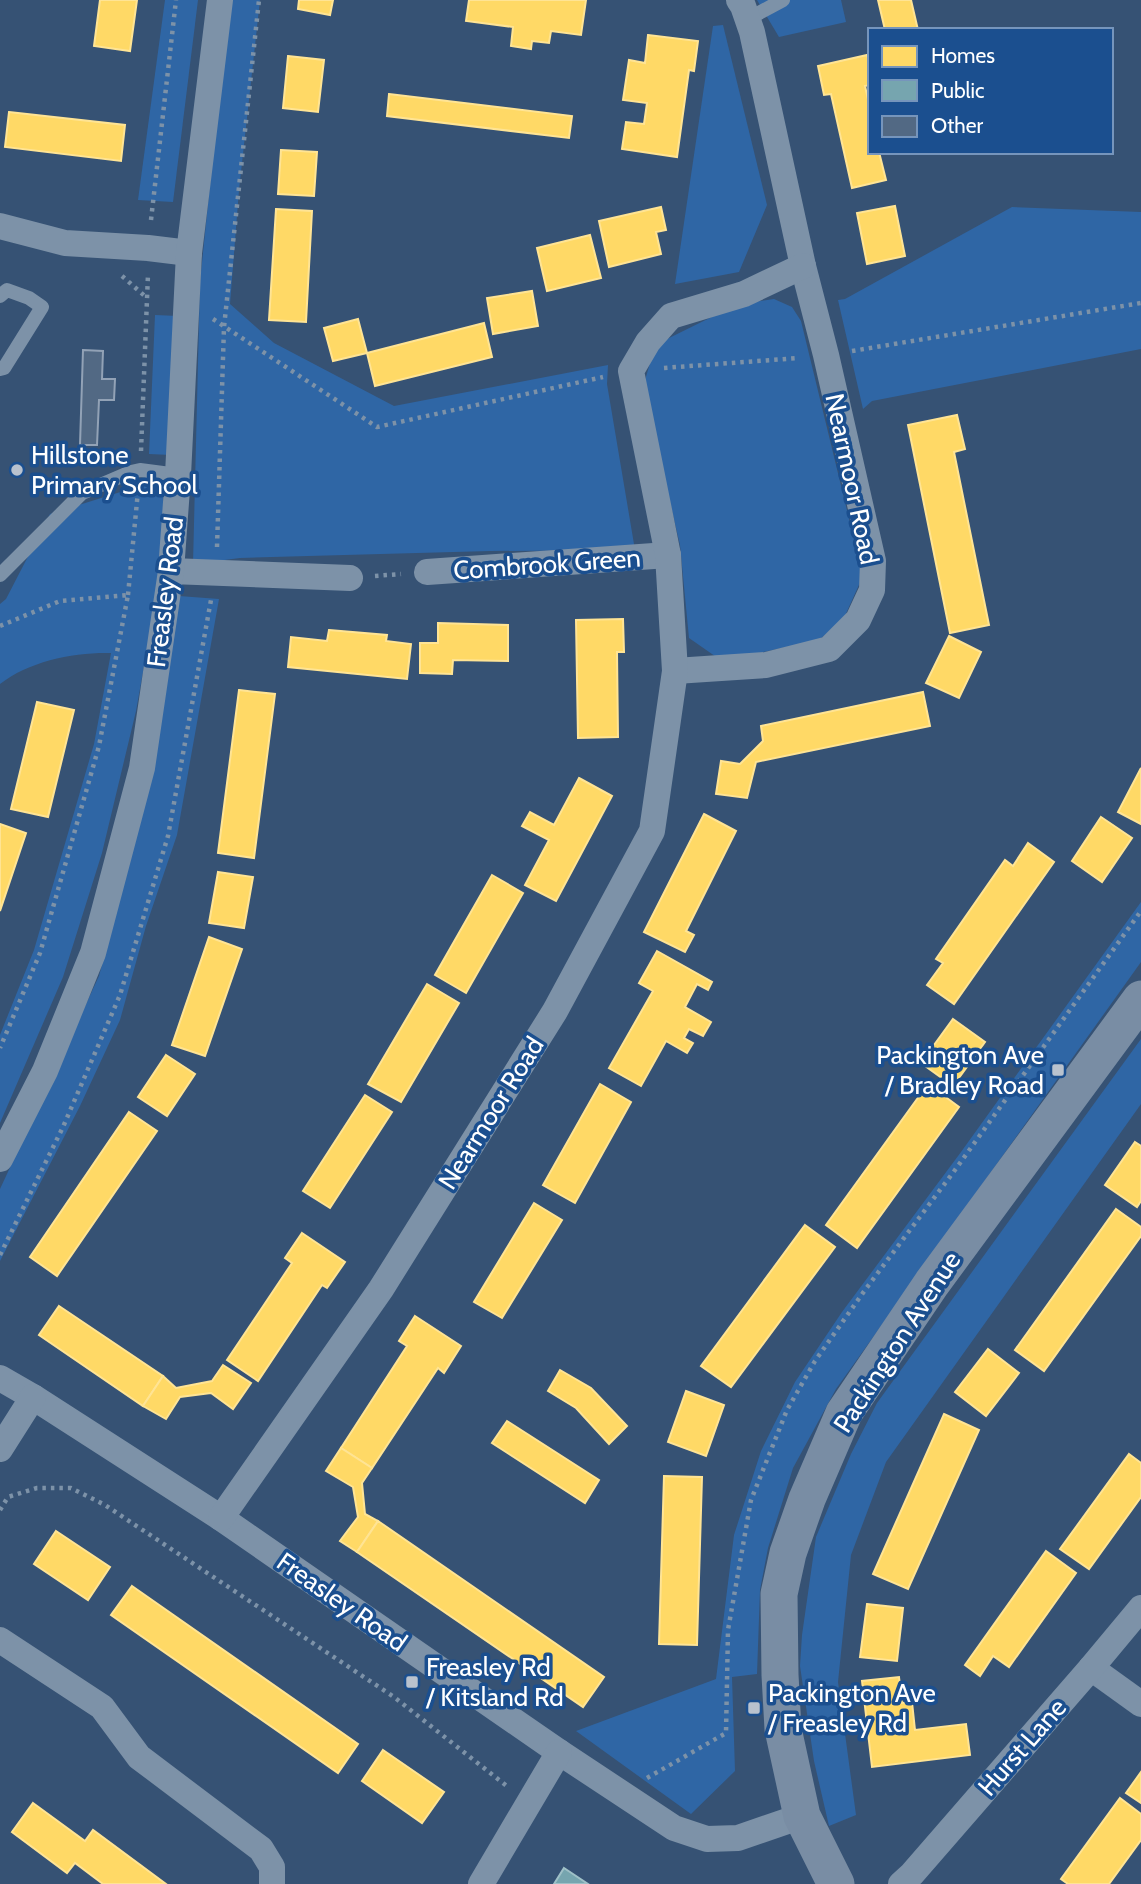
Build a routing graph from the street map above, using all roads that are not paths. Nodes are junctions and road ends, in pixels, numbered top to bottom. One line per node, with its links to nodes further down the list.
1 (220, 0): 5 (street, Freasley Road)
2 (783, 0): 3 (lane)
3 (743, 10): 6 (street, Nearmoor Road)
4 (0, 226): 5 (street)
5 (188, 253): 9 (street, Freasley Road)
6 (803, 266): 10 (street, Nearmoor Road); 15 (street, Nearmoor Road)
7 (0, 296): 8 (lane)
8 (0, 369)
9 (178, 475): 11 (street, Freasley Road); 13 (lane)
10 (668, 555): 12 (street, Combrook Green); 15 (street, Nearmoor Road)
11 (171, 571): 14 (street); 17 (street, Freasley Road)
12 (427, 572)
13 (0, 575)
14 (349, 578)
15 (675, 671): 21 (street, Nearmoor Road)
16 (1141, 999): 27 (street, Packington Avenue)
17 (0, 1158)
18 (0, 1378): 19 (street, Freasley Road)
19 (33, 1396): 20 (street); 21 (street, Freasley Road)
20 (0, 1449)
21 (220, 1518): 26 (street, Freasley Road)
22 (1141, 1608): 24 (street, Hurst Lane)
23 (0, 1640): 28 (street)
24 (1091, 1668): 25 (street); 31 (street, Hurst Lane)
25 (1141, 1704)
26 (559, 1752): 27 (street, Freasley Road); 29 (street)
27 (802, 1816): 30 (street)
28 (272, 1884)
29 (481, 1884)
30 (836, 1884)
31 (901, 1884)

